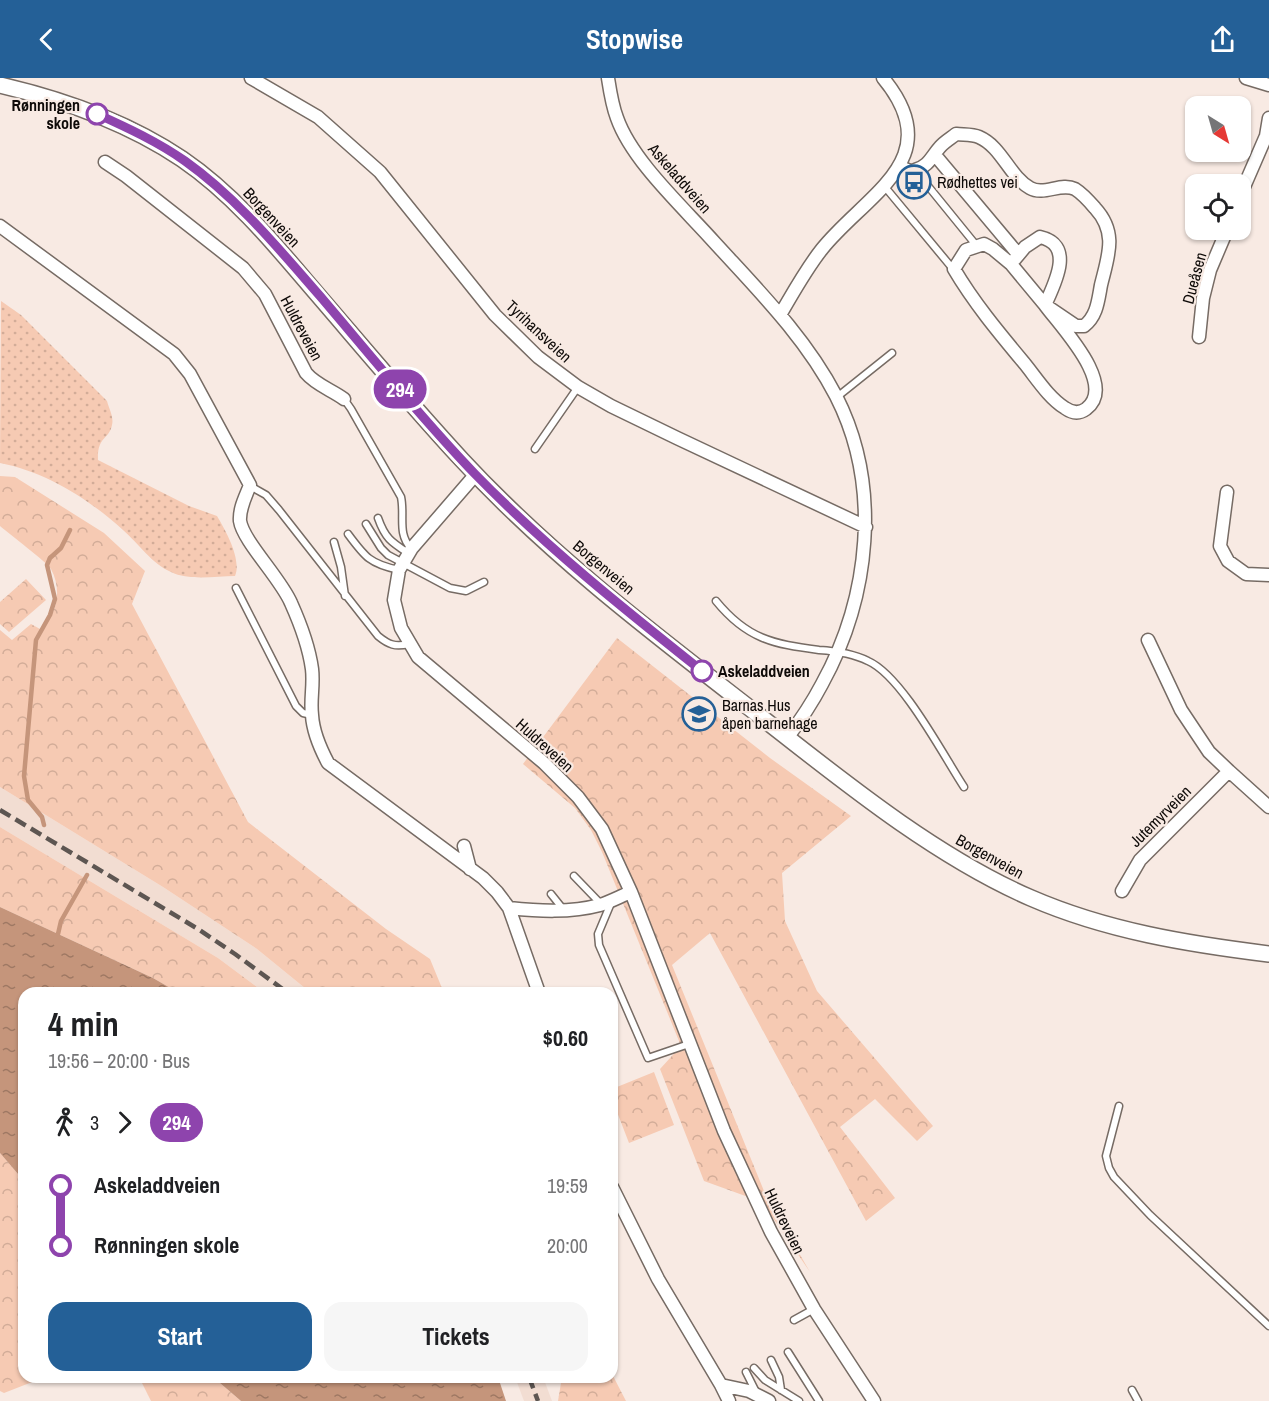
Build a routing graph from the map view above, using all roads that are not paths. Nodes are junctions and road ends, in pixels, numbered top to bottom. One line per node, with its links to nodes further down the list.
1 (251, 78): 23 (street, Tyrihansveien)
2 (608, 78): 20 (street, Askeladdveien)
3 (883, 78): 10 (street)
4 (1246, 78): 6 (street)
5 (0, 85): 27 (street, Borgenveien)
6 (1269, 85)
7 (1269, 118): 12 (street)
8 (935, 155): 11 (street); 17 (street); 19 (street)
9 (105, 162): 25 (street, Huldreveien)
10 (901, 164): 11 (lane); 13 (street)
11 (915, 170): 16 (lane)
12 (1249, 174)
13 (885, 187): 18 (lane); 20 (street)
14 (0, 226): 28 (street)
15 (1223, 240): 21 (street, Dueåsen)
16 (976, 245): 17 (street); 18 (street)
17 (1015, 259): 19 (street); 19 (street)
18 (954, 270): 19 (street)
19 (1045, 305)
20 (780, 315): 24 (street, Askeladdveien)
21 (1199, 337)
22 (892, 353): 24 (lane)
23 (578, 387): 26 (lane); 32 (street, Tyrihansveien)
24 (837, 397): 32 (street, Askeladdveien)
25 (344, 399): 35 (lane, Huldreveien)
26 (535, 449)
27 (476, 474): 35 (street); 45 (street, Borgenveien)
28 (250, 485): 39 (lane); 44 (street)
29 (1227, 492): 36 (street)
30 (378, 518): 35 (lane)
31 (366, 524): 35 (lane)
32 (866, 527): 43 (street, Askeladdveien)
33 (348, 534): 35 (lane)
34 (334, 542): 39 (lane)
35 (405, 558): 37 (lane); 42 (street, Huldreveien)
36 (1269, 575)
37 (484, 582)
38 (236, 588): 44 (lane)
39 (345, 596): 42 (lane)
40 (716, 602): 43 (lane)
41 (1148, 640): 46 (street)
42 (410, 644): 53 (street, Huldreveien)
43 (836, 652): 45 (street, Askeladdveien); 47 (lane)
44 (312, 715): 50 (street)
45 (787, 738): 58 (street, Borgenveien)
46 (1229, 771): 48 (street); 52 (street, Jutemyrveien)
47 (964, 787)
48 (1269, 807)
49 (464, 846): 50 (street)
50 (470, 869): 56 (street)
51 (574, 876): 55 (lane)
52 (1122, 891)
53 (631, 892): 55 (street); 62 (street, Huldreveien)
54 (551, 894): 57 (lane)
55 (607, 902): 57 (street); 60 (lane)
56 (509, 908): 57 (street); 59 (street)
57 (564, 910)
58 (1269, 954)
59 (537, 987)
60 (617, 987)
61 (618, 989): 62 (lane)
62 (689, 1044): 65 (street, Huldreveien)
63 (1119, 1106): 67 (lane)
64 (618, 1199): 72 (street)
65 (814, 1309): 66 (lane); 80 (street, Huldreveien)
66 (794, 1320)
67 (1269, 1326)
68 (788, 1352): 79 (lane)
69 (771, 1360): 73 (lane)
70 (753, 1368): 73 (lane)
71 (746, 1372): 75 (lane)
72 (721, 1385): 75 (street); 76 (street)
73 (781, 1390): 78 (lane)
74 (1132, 1390): 81 (lane)
75 (757, 1395): 77 (street)
76 (729, 1401)
77 (769, 1401)
78 (799, 1401)
79 (819, 1401)
80 (874, 1401)
81 (1137, 1401)

